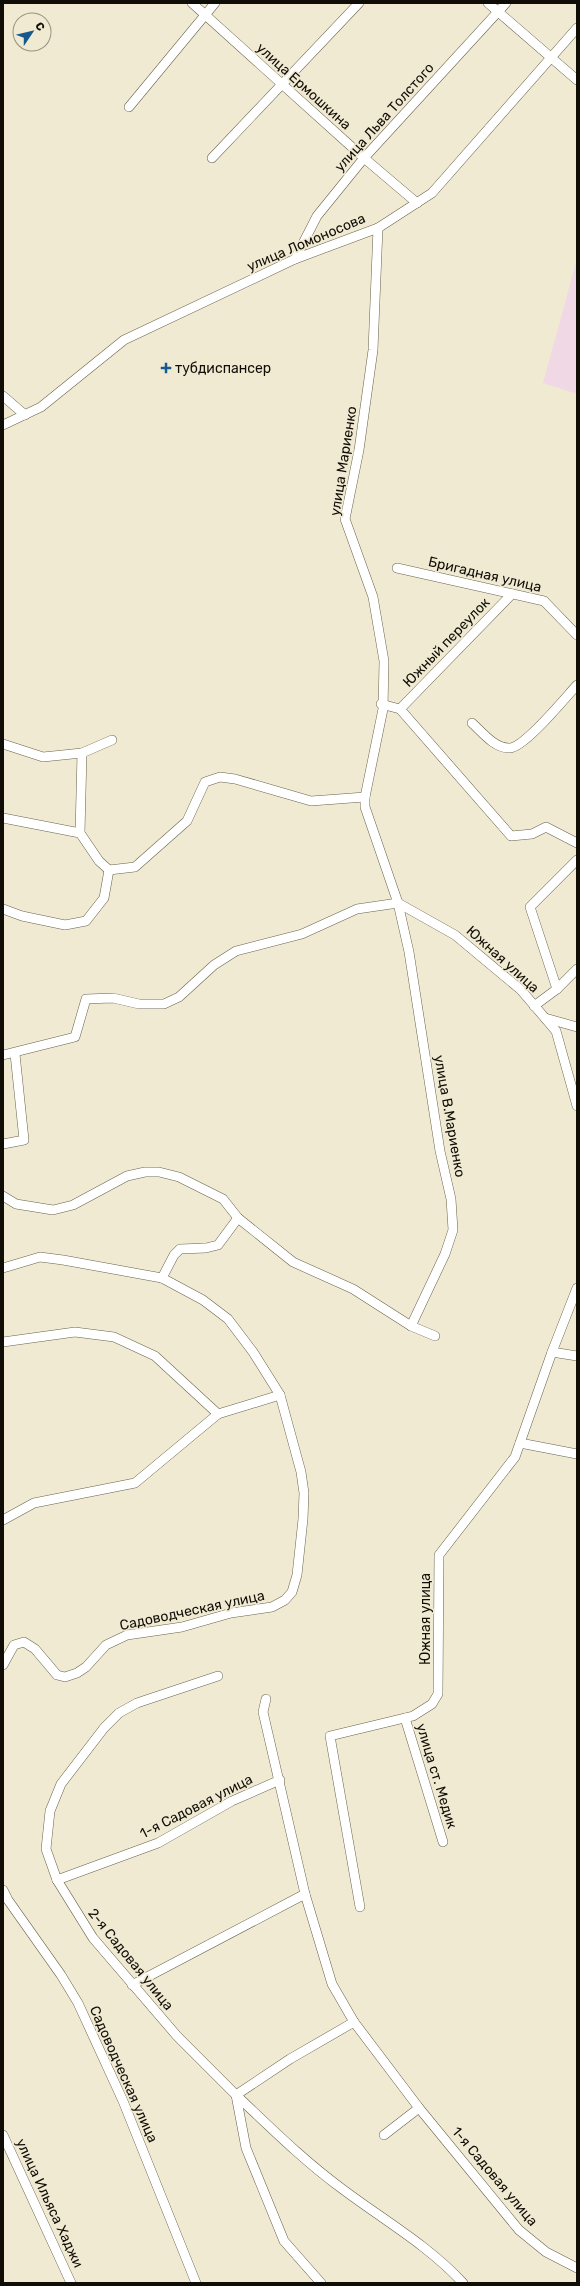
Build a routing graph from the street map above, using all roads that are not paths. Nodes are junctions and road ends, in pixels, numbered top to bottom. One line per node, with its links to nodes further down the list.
1 (192, 3): 7 (street, улица Ермошкина)
2 (216, 3): 7 (street)
3 (359, 3): 11 (street)
4 (488, 3): 6 (street)
5 (506, 3): 6 (street, улица Льва Толстого)
6 (498, 12): 9 (street); 14 (street, улица Льва Толстого)
7 (207, 16): 11 (street, улица Ермошкина); 12 (street)
8 (577, 28): 9 (street, улица Ломоносова)
9 (551, 58): 10 (street); 15 (street, улица Ломоносова)
10 (577, 80)
11 (281, 84): 13 (street); 14 (street, улица Ермошкина)
12 (129, 107)
13 (212, 158)
14 (364, 158): 15 (street, улица Ермошкина); 17 (street, улица Льва Толстого)
15 (417, 203): 16 (street, улица Ломоносова)
16 (378, 228): 17 (street, улица Ломоносова); 25 (street, улица Мариенко)
17 (295, 259): 19 (street, улица Ломоносова)
18 (3, 396): 19 (street)
19 (25, 415): 20 (street, улица Ломоносова)
20 (3, 425)
21 (397, 568): 22 (street, Бригадная улица)
22 (512, 594): 23 (street, Бригадная улица); 26 (street, Южный переулок)
23 (577, 635)
24 (577, 685): 27 (street)
25 (382, 704): 26 (street); 31 (street, улица Мариенко)
26 (400, 709): 34 (street)
27 (472, 723)
28 (112, 740): 30 (street)
29 (3, 744): 30 (street)
30 (82, 753): 33 (street)
31 (365, 797): 36 (street); 37 (street, улица Мариенко)
32 (3, 818): 33 (street)
33 (80, 833): 36 (street)
34 (577, 843)
35 (577, 860): 40 (street)
36 (109, 870): 38 (street)
37 (398, 903): 41 (street, Южная улица); 44 (street); 53 (street, улица В.Мариенко)
38 (3, 909)
39 (577, 969): 40 (street)
40 (557, 989): 41 (street)
41 (534, 1006): 42 (street, Южная улица)
42 (544, 1017): 43 (street); 46 (street, Южная улица)
43 (577, 1027)
44 (15, 1054): 45 (street); 47 (street)
45 (3, 1055)
46 (577, 1106)
47 (3, 1144)
48 (3, 1196): 49 (street)
49 (238, 1218): 51 (street); 53 (street)
50 (3, 1268): 51 (street, Садоводческая улица)
51 (162, 1278): 58 (street, Садоводческая улица)
52 (577, 1288): 56 (street, Южная улица)
53 (411, 1326): 54 (street)
54 (435, 1336)
55 (3, 1342): 59 (street)
56 (552, 1352): 57 (street); 60 (street, Южная улица)
57 (577, 1356)
58 (280, 1394): 59 (street); 63 (street, Садоводческая улица)
59 (218, 1414): 62 (street)
60 (520, 1443): 61 (street); 66 (street, Южная улица)
61 (577, 1454)
62 (3, 1520)
63 (3, 1664)
64 (218, 1676): 69 (street, 2-я Садовая улица)
65 (266, 1699): 67 (street, 1-я Садовая улица)
66 (405, 1718): 68 (street, улица ст. Медик); 72 (street, Южная улица)
67 (280, 1780): 69 (street, 1-я Садовая улица); 71 (street, 1-я Садовая улица)
68 (443, 1842)
69 (57, 1880): 73 (street, 2-я Садовая улица)
70 (3, 1890): 81 (street, Садоводческая улица)
71 (305, 1894): 73 (street); 74 (street, 1-я Садовая улица)
72 (360, 1907)
73 (132, 1985): 75 (street, 2-я Садовая улица)
74 (354, 2022): 75 (street); 76 (street, 1-я Садовая улица)
75 (236, 2095): 82 (street); 83 (street, 2-я Садовая улица)
76 (419, 2108): 78 (street); 79 (street, 1-я Садовая улица)
77 (3, 2135): 80 (street, улица Ильяса Хаджи)
78 (384, 2135)
79 (577, 2268)
80 (71, 2283)
81 (196, 2283)
82 (321, 2283)
83 (463, 2283)

